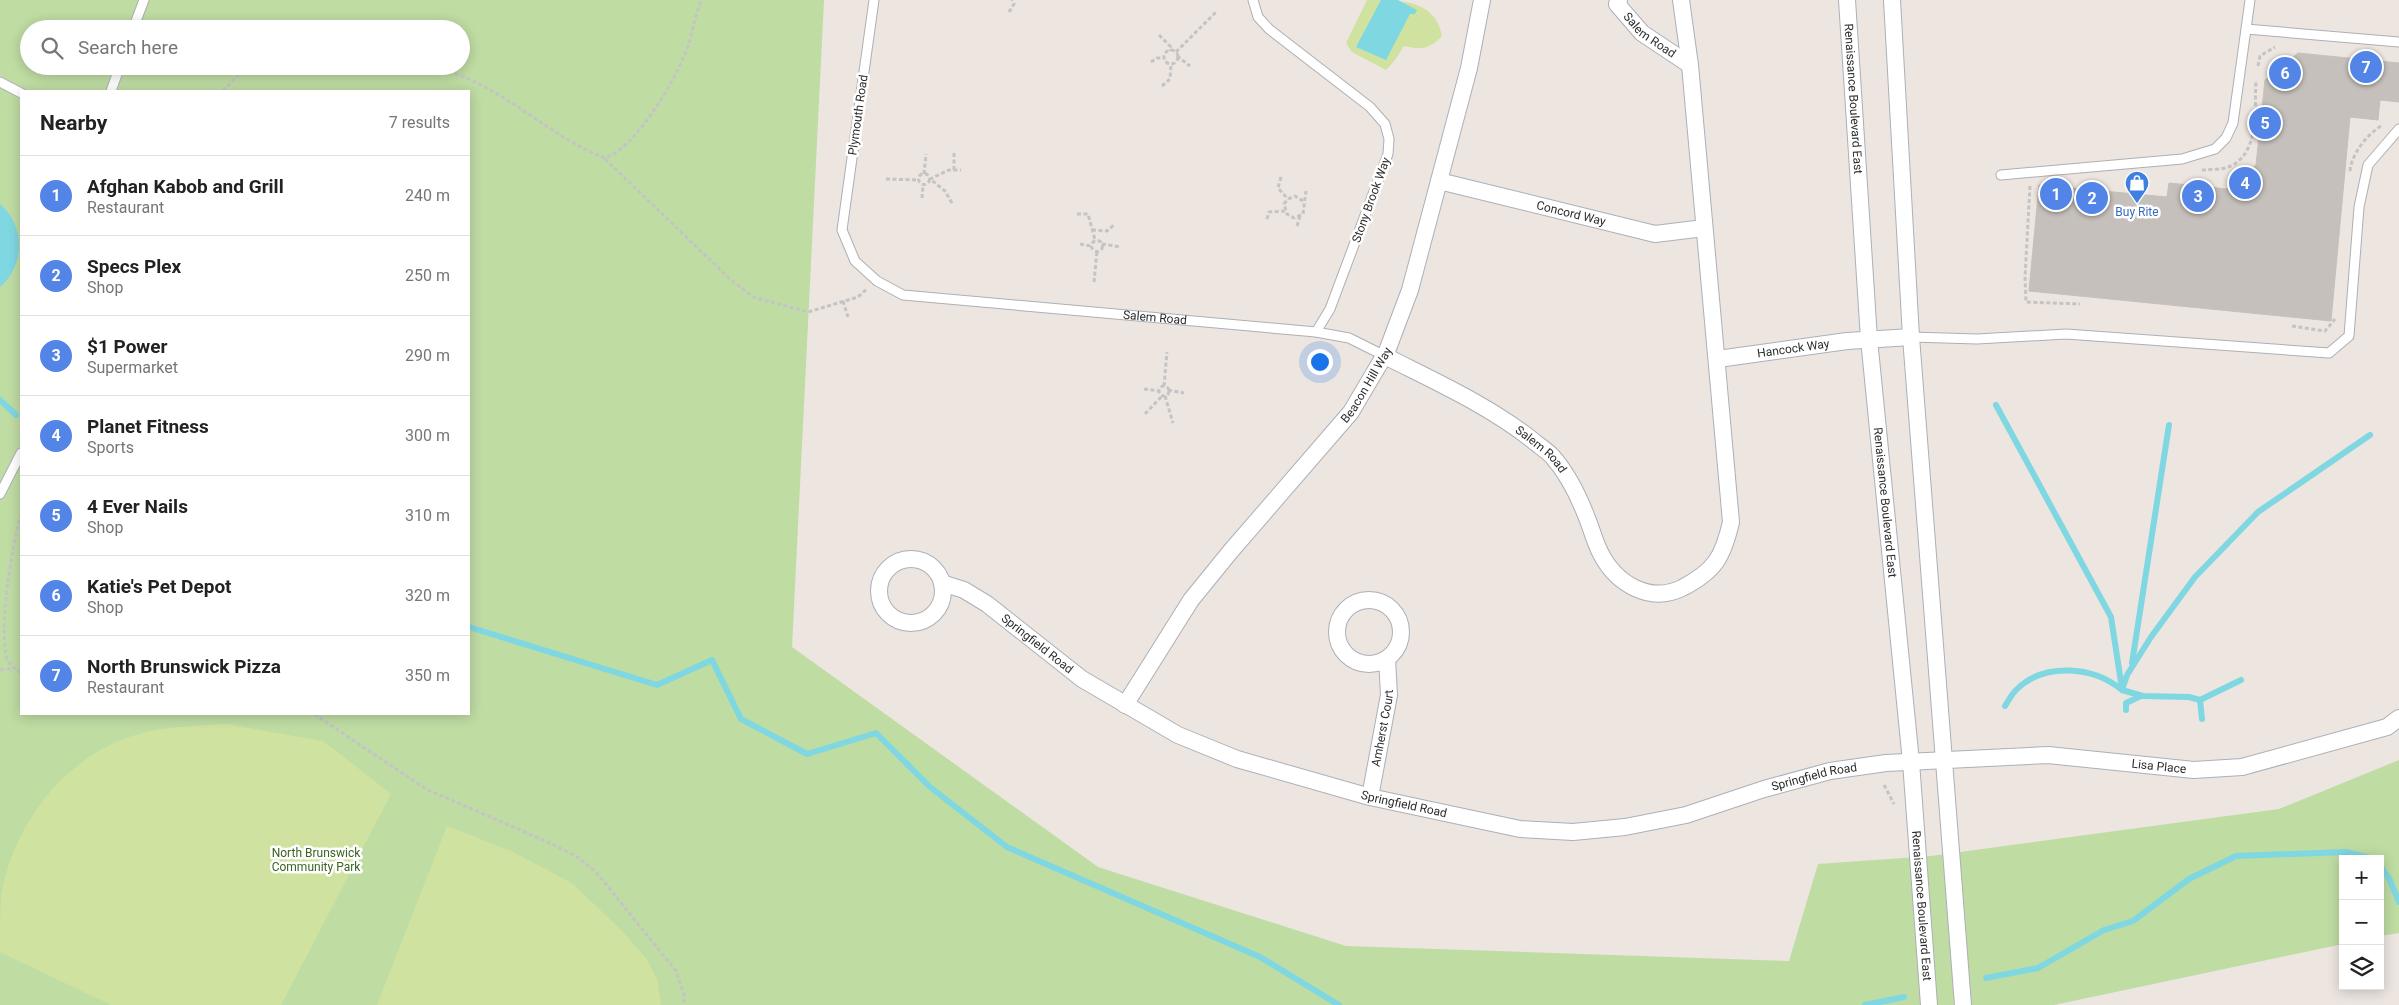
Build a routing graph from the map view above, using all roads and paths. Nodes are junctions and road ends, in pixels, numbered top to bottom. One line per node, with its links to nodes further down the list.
1 (144, 0): 14 (lane)
2 (702, 0): 36 (path)
3 (874, 0): 59 (lane, Plymouth Road)
4 (1012, 0): 12 (path)
5 (1253, 0): 71 (lane, Stony Brook Way)
6 (1482, 0): 45 (street, Beacon Hill Way)
7 (1619, 0): 23 (street, Salem Road)
8 (1681, 0): 23 (street, Salem Road)
9 (1847, 0): 73 (street, Renaissance Boulevard East)
10 (1892, 0): 72 (street)
11 (2250, 0): 15 (lane)
12 (1009, 12)
13 (1216, 12): 19 (path)
14 (136, 20)
15 (2246, 29): 17 (lane); 40 (lane)
16 (1159, 36): 18 (path)
17 (2399, 42)
18 (1170, 51): 19 (path); 20 (path)
19 (1176, 54): 22 (path); 24 (path)
20 (1165, 58): 21 (path); 22 (path)
21 (1151, 62)
22 (1171, 64): 29 (path)
23 (1690, 65): 58 (street, Salem Road)
24 (1190, 66)
25 (117, 75): 30 (lane)
26 (238, 75): 31 (path)
27 (460, 75): 36 (path)
28 (0, 82): 32 (lane)
29 (1162, 86)
30 (111, 90)
31 (224, 90)
32 (20, 92)
33 (2399, 130): 72 (lane)
34 (954, 153): 37 (path)
35 (926, 154): 39 (path)
36 (605, 158): 69 (path)
37 (954, 170): 38 (path); 44 (path)
38 (960, 170)
39 (924, 174): 43 (path); 44 (path)
40 (2000, 175)
41 (1281, 177): 49 (path)
42 (886, 179): 43 (path)
43 (918, 180): 46 (path)
44 (930, 180): 46 (path); 51 (path)
45 (1439, 181): 58 (street, Concord Way); 75 (street, Beacon Hill Way)
46 (923, 185): 48 (path)
47 (1306, 191): 50 (path)
48 (922, 198)
49 (1288, 199): 50 (path); 52 (path)
50 (1304, 201): 54 (path)
51 (952, 203)
52 (1285, 211): 54 (path); 55 (path)
53 (1077, 214): 60 (path)
54 (1300, 216): 57 (path)
55 (1267, 219)
56 (1115, 224): 60 (path)
57 (1298, 226)
58 (1704, 228): 76 (street, Salem Road)
59 (842, 230): 67 (lane, Salem Road)
60 (1092, 230): 61 (path)
61 (1095, 240): 63 (path); 64 (path)
62 (1080, 244): 64 (path)
63 (1102, 244): 65 (path); 66 (path)
64 (1092, 246): 66 (path)
65 (1121, 247)
66 (1097, 251): 68 (path)
67 (877, 281): 69 (path); 71 (lane, Salem Road)
68 (1094, 282)
69 (842, 301): 70 (path)
70 (848, 317)
71 (1316, 332): 75 (lane, Salem Road)
72 (1910, 336): 73 (street, Hancock Way); 96 (street)
73 (1869, 339): 76 (street, Hancock Way); 97 (street, Renaissance Boulevard East)
74 (1167, 352): 77 (path)
75 (1383, 355): 76 (street, Salem Road); 93 (street, Beacon Hill Way)
76 (1718, 359)
77 (1164, 386): 79 (path); 80 (path)
78 (1144, 389): 80 (path)
79 (1168, 390): 81 (path); 82 (path)
80 (1159, 391): 82 (path)
81 (1184, 393)
82 (1164, 396): 83 (path); 84 (path)
83 (1145, 414)
84 (1173, 423)
85 (20, 455): 86 (lane)
86 (0, 494)
87 (20, 518): 90 (path)
88 (942, 583): 93 (street, Springfield Road)
89 (1386, 659): 98 (street, Amherst Court)
90 (13, 668): 91 (path); 92 (path)
91 (0, 670)
92 (20, 672)
93 (1125, 705): 98 (street, Springfield Road)
94 (315, 715): 99 (path)
95 (2399, 718): 96 (street, Lisa Place)
96 (1944, 761): 97 (street, Lisa Place); 101 (street)
97 (1912, 762): 98 (street, Springfield Road); 100 (street, Renaissance Boulevard East)
98 (1370, 797)
99 (684, 1005)
100 (1929, 1005)
101 (1963, 1005)

